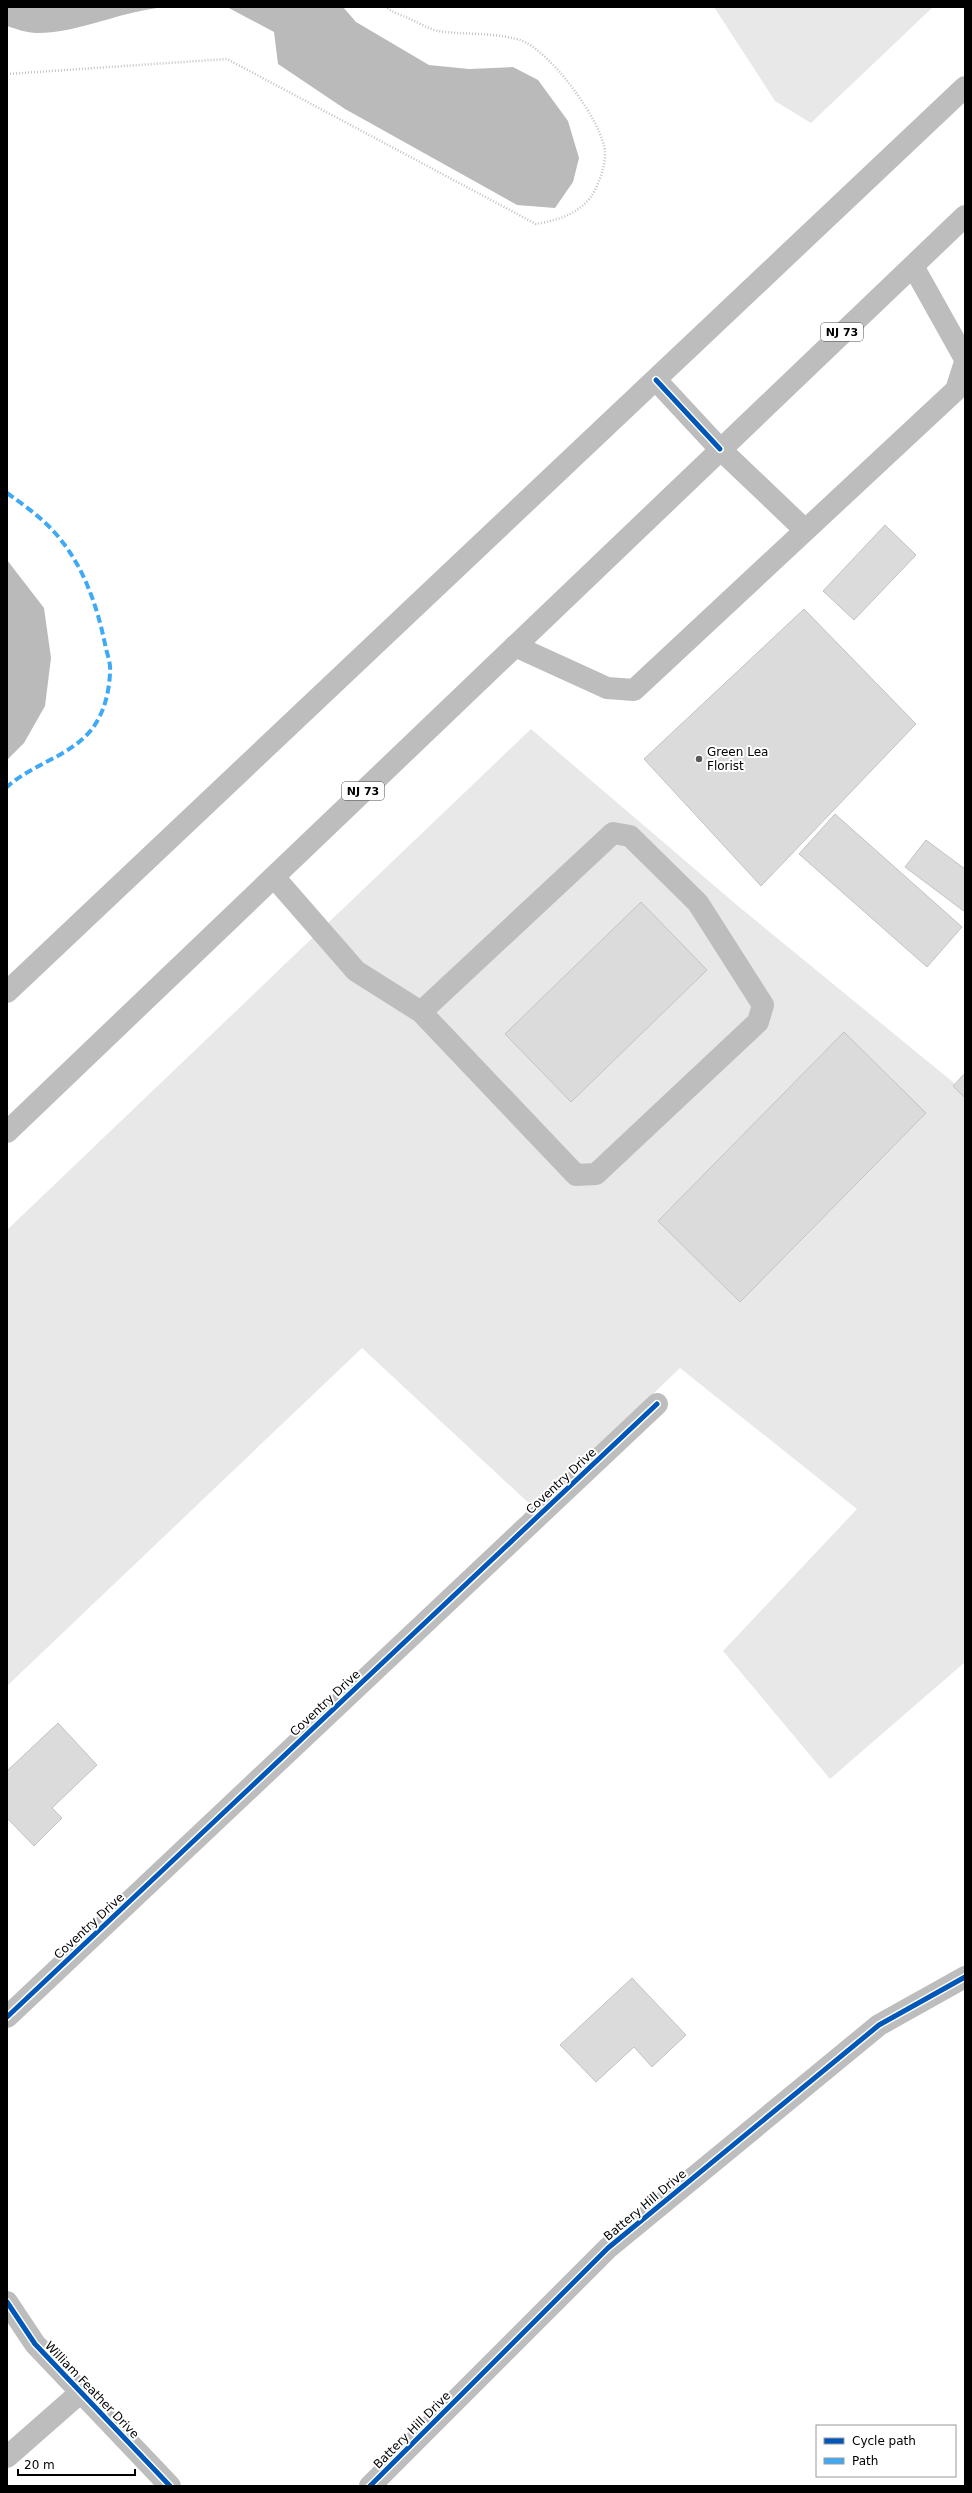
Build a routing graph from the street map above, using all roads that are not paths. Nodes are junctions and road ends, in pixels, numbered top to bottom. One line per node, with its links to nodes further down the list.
1 (965, 87): 6 (main road)
2 (965, 216): 3 (main road, NJ 73)
3 (913, 266): 4 (main road); 7 (main road, NJ 73)
4 (965, 359)
5 (965, 362): 8 (main road)
6 (656, 380): 7 (main road); 11 (main road)
7 (720, 449): 8 (main road); 9 (main road, NJ 73)
8 (806, 530): 9 (main road)
9 (515, 646): 10 (main road, NJ 73)
10 (274, 877): 12 (main road); 13 (main road, NJ 73)
11 (7, 992)
12 (421, 1012): 12 (main road)
13 (7, 1132)
14 (657, 1404): 16 (main road, Coventry Drive)
15 (965, 1977): 21 (main road, Battery Hill Drive)
16 (7, 2017)
17 (7, 2302): 18 (main road, William Feather Drive)
18 (80, 2392): 19 (main road); 20 (main road, William Feather Drive)
19 (7, 2457)
20 (170, 2486)
21 (370, 2486)

